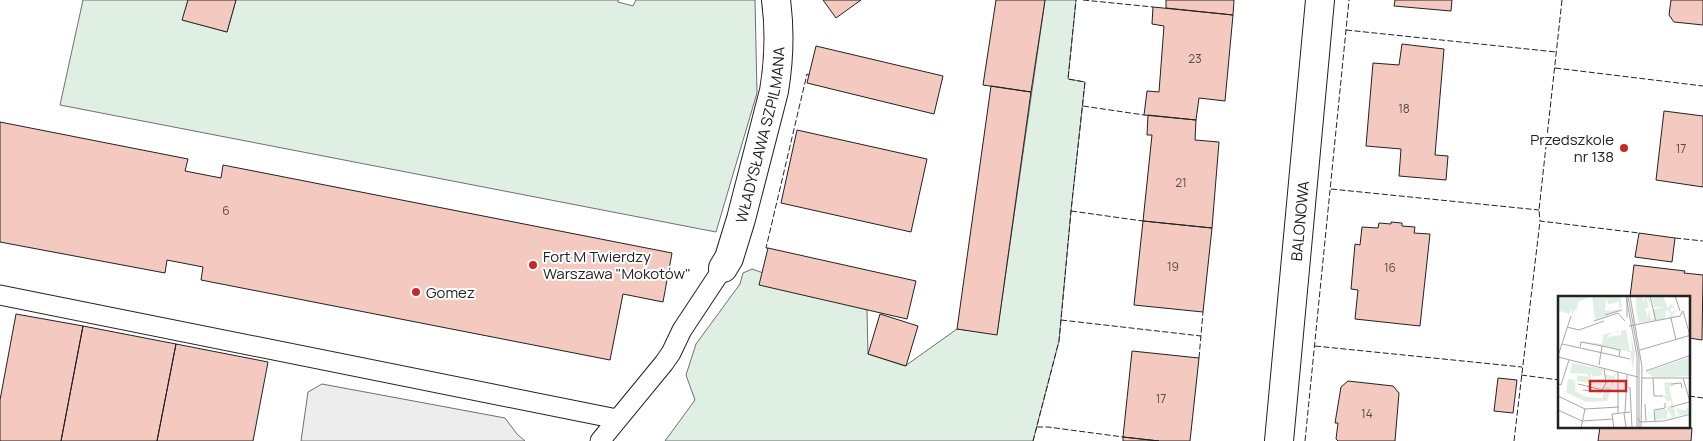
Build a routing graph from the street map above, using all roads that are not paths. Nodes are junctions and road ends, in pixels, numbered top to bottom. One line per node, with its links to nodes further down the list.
1 (776, 0): 3 (street, WŁADYSŁAWA SZPILMANA)
2 (1320, 0): 7 (street, BALONOWA)
3 (723, 268): 5 (lane)
4 (0, 295): 5 (lane)
5 (617, 418): 6 (lane)
6 (600, 441)
7 (1279, 441)

